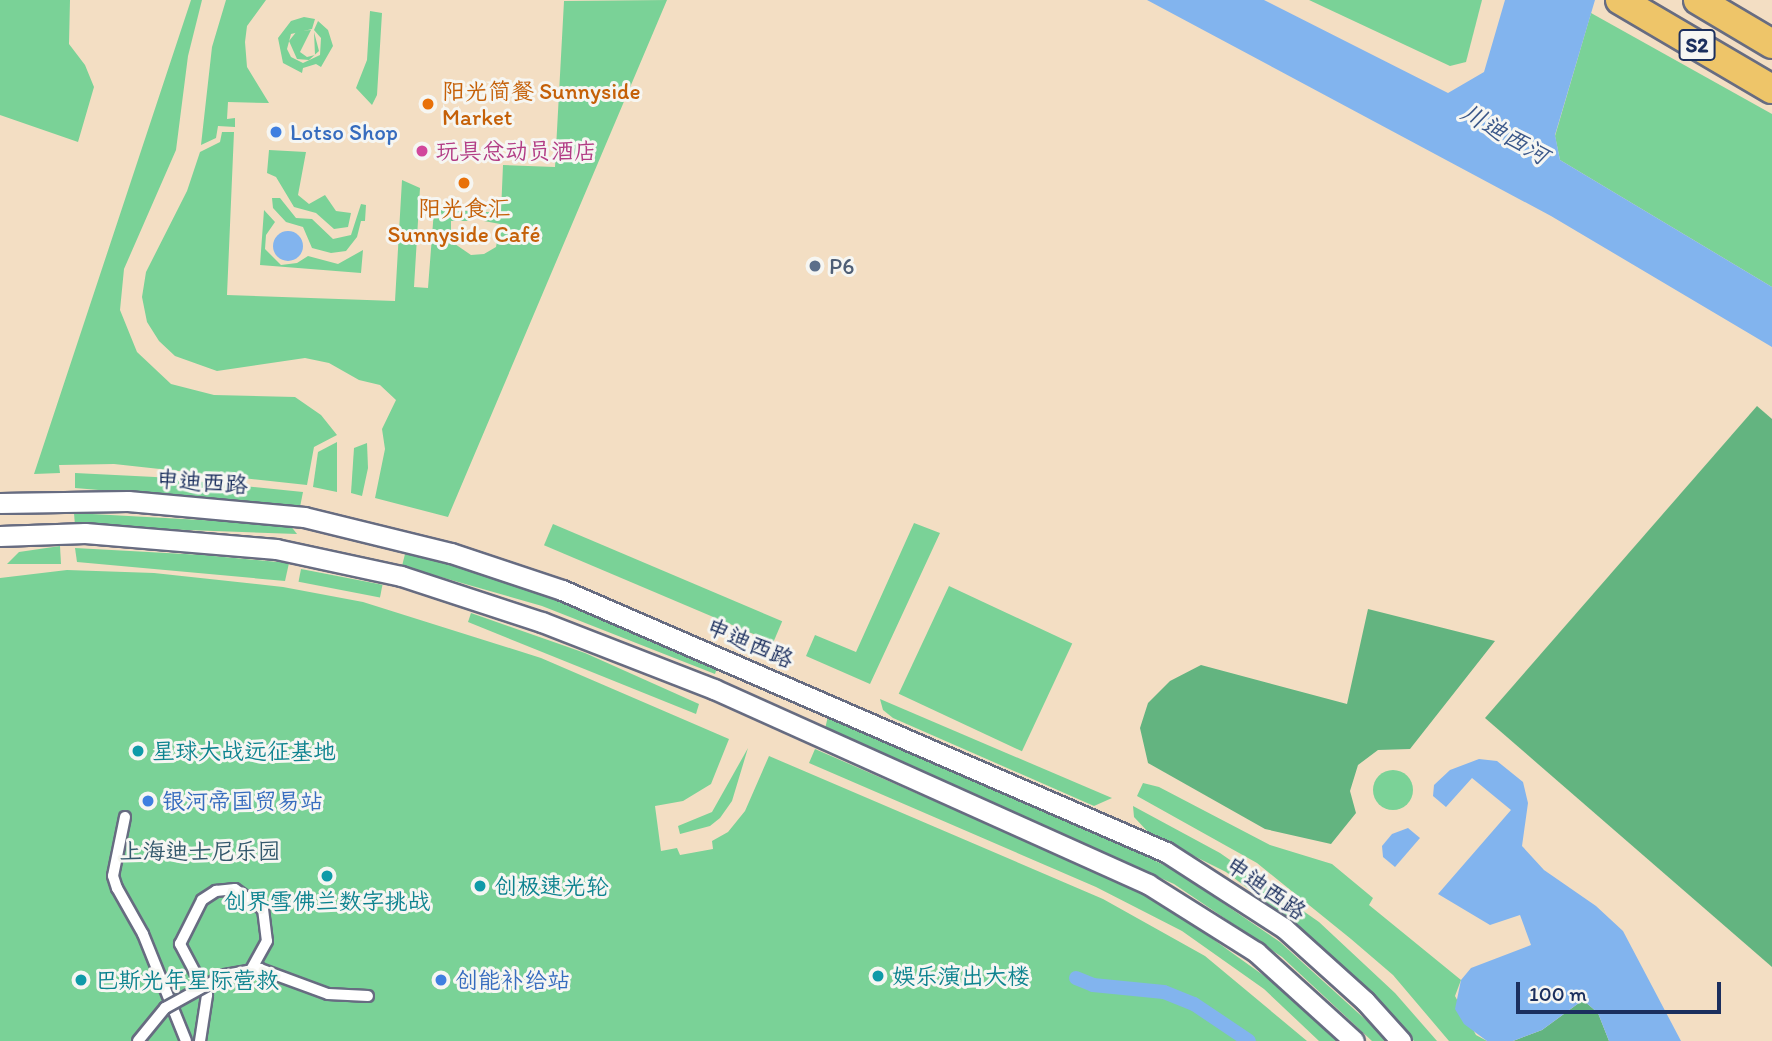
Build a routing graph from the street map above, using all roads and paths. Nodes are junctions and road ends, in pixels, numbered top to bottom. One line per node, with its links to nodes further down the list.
1 (1698, 0): 3 (highway, S2)
2 (1621, 1): 4 (highway, S2)
3 (1772, 44)
4 (1772, 89)
5 (0, 503): 14 (street, 申迪西路)
6 (0, 536): 13 (street)
7 (125, 817): 11 (street)
8 (251, 970): 9 (street); 10 (street, bridge); 12 (street)
9 (368, 996)
10 (138, 1041)
11 (186, 1041)
12 (200, 1041)
13 (1354, 1041)
14 (1401, 1041)

